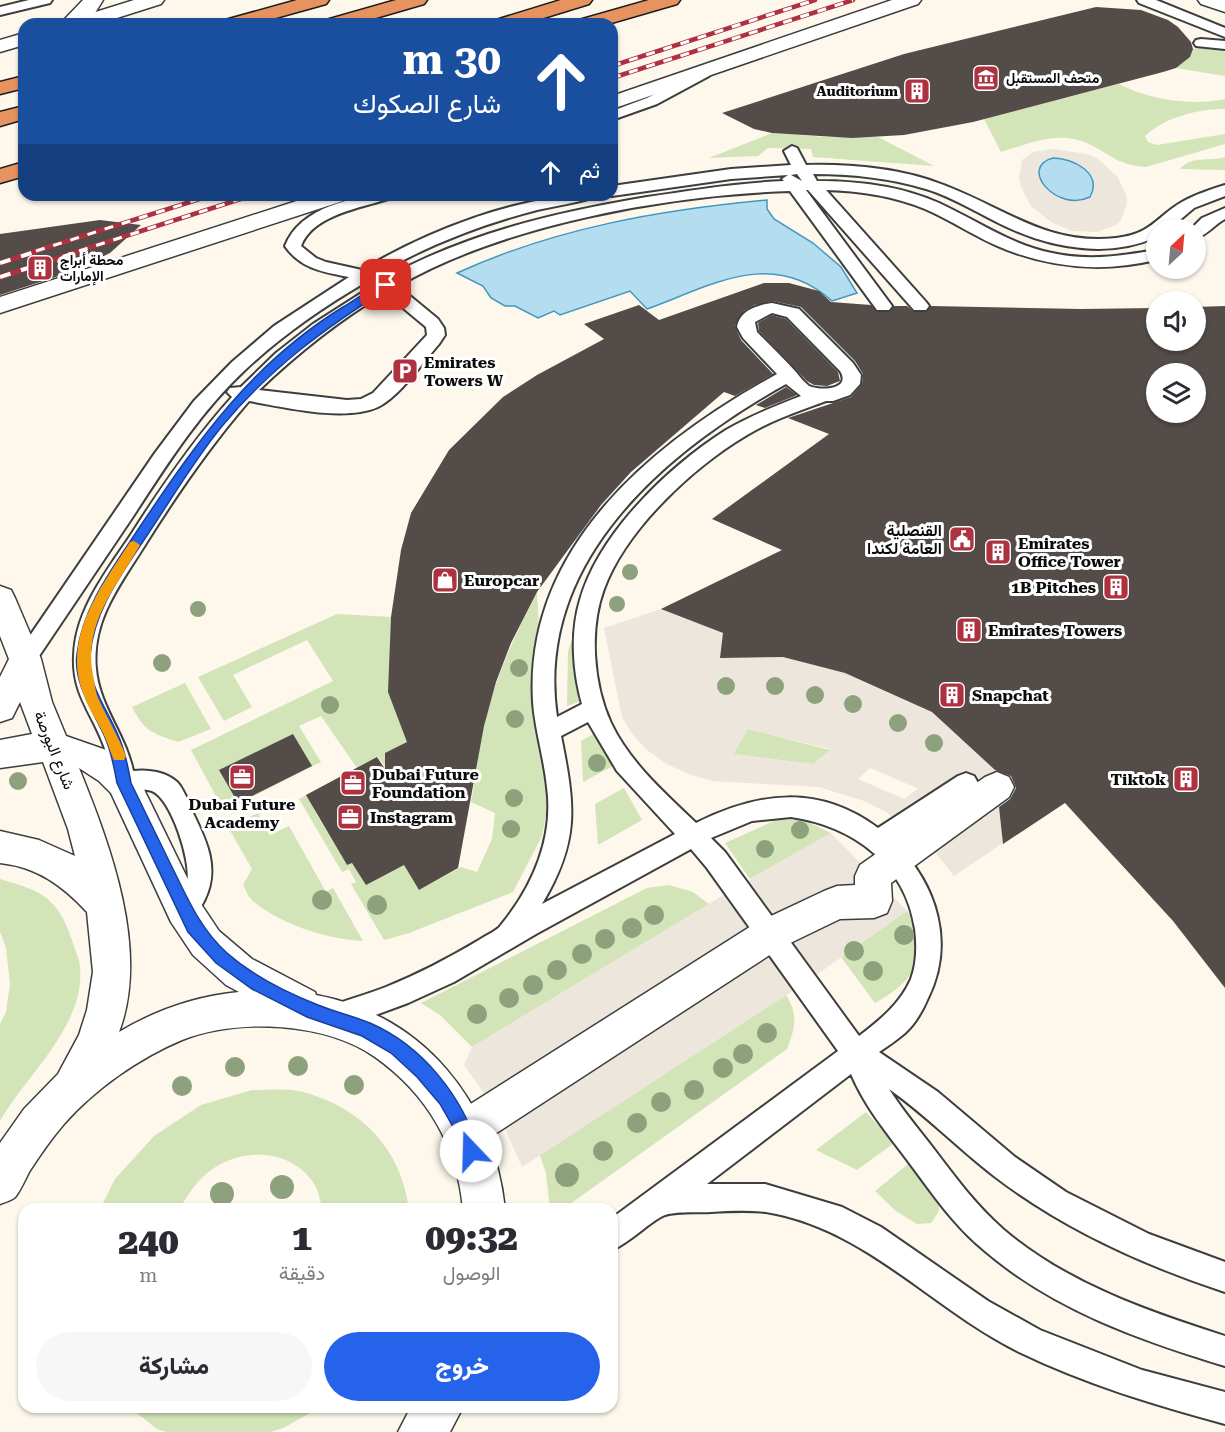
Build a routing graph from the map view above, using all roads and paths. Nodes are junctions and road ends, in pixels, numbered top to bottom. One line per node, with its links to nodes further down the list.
1 (45, 0): 12 (lane)
2 (93, 0): 13 (street)
3 (153, 0): 14 (street)
4 (319, 0): 15 (highway)
5 (417, 0): 16 (highway)
6 (582, 0): 17 (highway)
7 (670, 0): 18 (highway)
8 (911, 0): 24 (street)
9 (1144, 0): 19 (lane)
10 (1208, 0): 11 (street)
11 (1225, 6)
12 (0, 11)
13 (77, 18)
14 (96, 18)
15 (254, 18)
16 (354, 18)
17 (522, 18)
18 (607, 18)
19 (1225, 33)
20 (18, 41): 23 (street)
21 (1201, 44): 22 (lane)
22 (1225, 45)
23 (0, 46)
24 (704, 73): 27 (street); 29 (lane)
25 (18, 84): 26 (highway)
26 (0, 88)
27 (618, 102)
28 (18, 114): 30 (highway)
29 (618, 114)
30 (0, 119)
31 (18, 171): 33 (highway)
32 (784, 171): 34 (lane); 34 (lane); 36 (lane)
33 (0, 176)
34 (799, 179): 35 (lane); 45 (lane); 49 (lane); 51 (lane)
35 (814, 187): 47 (lane); 52 (lane)
36 (618, 189)
37 (1225, 190): 42 (lane)
38 (320, 201): 50 (street)
39 (369, 201): 48 (lane)
40 (562, 201): 48 (lane)
41 (1225, 213): 43 (lane)
42 (1171, 219)
43 (1206, 223)
44 (1146, 234): 45 (lane)
45 (1091, 244): 47 (lane)
46 (1146, 257): 47 (lane)
47 (1101, 264)
48 (366, 275): 49 (lane); 54 (lane)
49 (386, 285): 55 (lane); 55 (lane)
50 (0, 305)
51 (883, 306)
52 (920, 306)
53 (789, 375): 56 (lane); 56 (lane); 61 (lane)
54 (217, 387): 55 (lane); 58 (lane)
55 (245, 394): 64 (lane)
56 (820, 396): 60 (lane)
57 (0, 598): 58 (street, شارع البورصة)
58 (25, 659): 59 (street); 62 (street, شارع البورصة)
59 (0, 709)
60 (594, 709): 61 (lane); 66 (lane)
61 (549, 730): 70 (lane)
62 (53, 746): 63 (street); 64 (street); 69 (street, شارع البورصة)
63 (0, 754)
64 (124, 783): 72 (street)
65 (982, 785): 68 (street)
66 (695, 836): 68 (lane); 70 (lane); 71 (lane)
67 (0, 848): 69 (street)
68 (882, 859): 71 (street); 73 (lane)
69 (104, 904): 74 (street, شارع البورصة)
70 (510, 935): 72 (lane)
71 (769, 935): 73 (lane); 75 (street)
72 (324, 1014): 74 (street); 75 (street)
73 (856, 1054): 77 (lane); 80 (lane); 81 (lane)
74 (67, 1093): 76 (street)
75 (465, 1131): 78 (street)
76 (0, 1183)
77 (661, 1202): 79 (lane); 82 (lane)
78 (484, 1203)
79 (618, 1231)
80 (1225, 1277)
81 (1225, 1351)
82 (1225, 1408)

